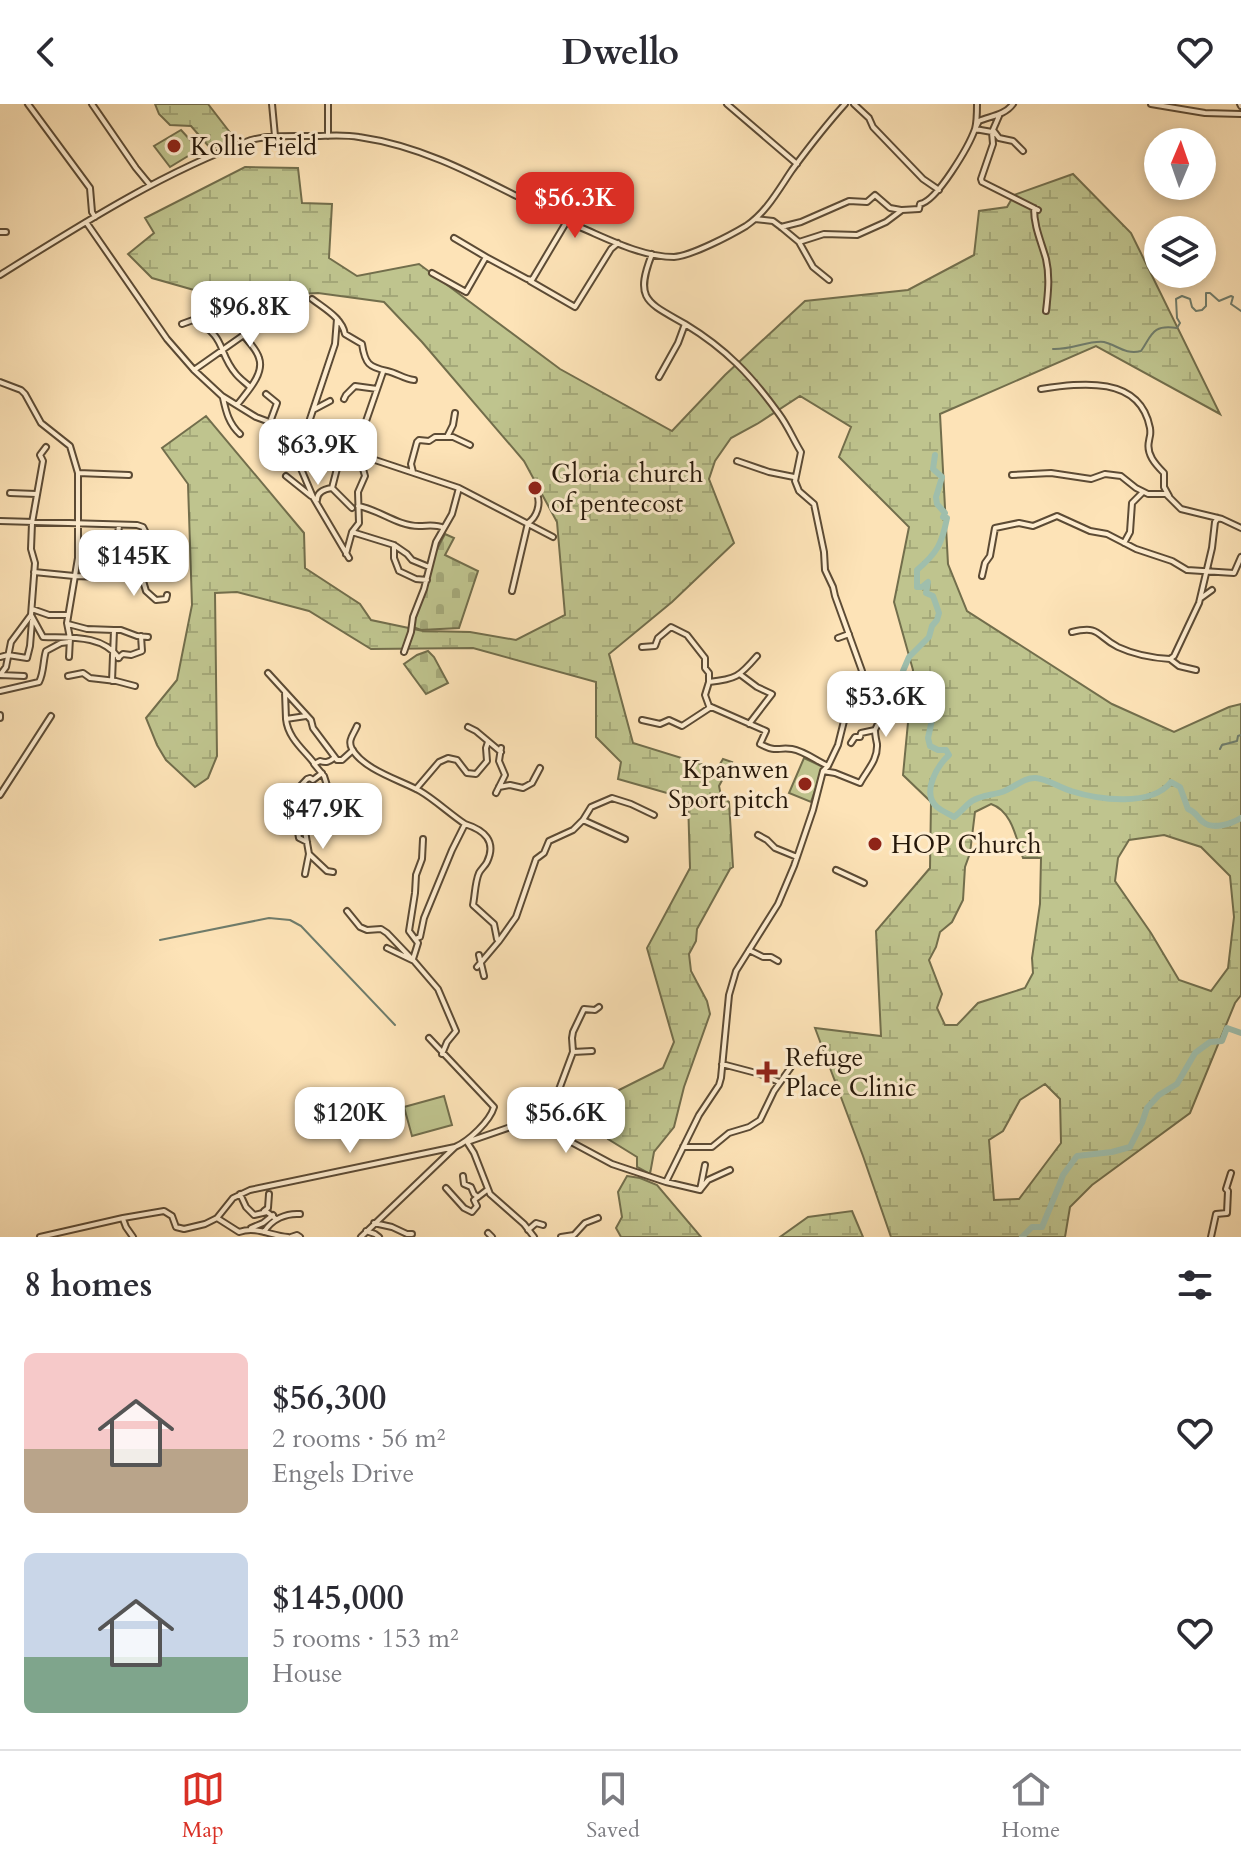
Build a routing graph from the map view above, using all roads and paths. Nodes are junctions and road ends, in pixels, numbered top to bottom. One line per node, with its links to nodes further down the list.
1 (28, 104): 23 (street)
2 (92, 104): 20 (street)
3 (272, 104): 16 (street)
4 (328, 104): 17 (street)
5 (727, 104): 19 (street)
6 (845, 104): 19 (street)
7 (854, 104): 21 (street)
8 (977, 104): 14 (street)
9 (1013, 104): 13 (street)
10 (1151, 104): 11 (street)
11 (1173, 106): 12 (street)
12 (1241, 114)
13 (999, 116): 14 (street); 15 (street)
14 (975, 129): 15 (street); 21 (street)
15 (993, 131): 18 (street); 40 (street)
16 (275, 136): 17 (street); 20 (street)
17 (328, 136): 25 (street)
18 (1023, 151)
19 (797, 164): 24 (street)
20 (150, 185): 23 (street)
21 (939, 191): 22 (street)
22 (902, 210): 27 (street); 29 (street)
23 (95, 217): 26 (street)
24 (755, 219): 27 (street); 31 (street)
25 (567, 221): 30 (street); 36 (street)
26 (86, 222): 33 (street); 47 (street)
27 (781, 227): 29 (street)
28 (454, 238): 32 (street)
29 (799, 242): 35 (street)
30 (618, 243): 31 (street); 36 (street)
31 (652, 254): 44 (street)
32 (486, 257): 34 (street); 36 (street)
33 (1, 273)
34 (432, 273)
35 (829, 280)
36 (529, 281)
37 (277, 297): 45 (street)
38 (312, 299): 41 (street)
39 (201, 306): 42 (street)
40 (1046, 311)
41 (337, 319): 48 (street); 60 (street)
42 (195, 321): 43 (street); 46 (street)
43 (182, 324)
44 (685, 324): 49 (street); 77 (street)
45 (244, 336): 46 (street); 52 (street)
46 (223, 350): 47 (street); 52 (street)
47 (194, 370): 56 (street)
48 (383, 372): 50 (street); 53 (street)
49 (659, 377)
50 (414, 380)
51 (0, 382): 73 (street)
52 (250, 387): 59 (street)
53 (377, 389): 57 (street); 69 (street)
54 (1041, 389): 85 (street)
55 (266, 394): 62 (street)
56 (222, 396): 59 (street); 63 (street)
57 (344, 399)
58 (330, 401): 60 (street)
59 (237, 405): 62 (street)
60 (313, 410): 64 (street)
61 (455, 413): 65 (street)
62 (270, 422): 64 (street)
63 (240, 434)
64 (308, 435): 68 (street); 84 (street)
65 (447, 437): 66 (street); 72 (street)
66 (470, 445)
67 (46, 447): 82 (street)
68 (342, 449): 69 (street); 78 (street)
69 (355, 453): 70 (street)
70 (362, 455): 72 (street); 87 (street)
71 (737, 461): 77 (street)
72 (413, 472): 79 (street)
73 (78, 473): 74 (street); 91 (street)
74 (129, 475)
75 (1012, 475): 80 (street)
76 (286, 476): 84 (street)
77 (794, 477): 118 (street)
78 (332, 488): 86 (street); 87 (street)
79 (459, 488): 92 (street); 94 (street)
80 (1143, 492): 85 (street); 99 (street)
81 (10, 493): 82 (street)
82 (36, 494): 90 (street)
83 (537, 494): 92 (street)
84 (313, 497): 86 (street)
85 (1169, 497): 88 (street)
86 (317, 503): 96 (street)
87 (355, 507): 94 (street); 96 (street)
88 (1218, 518): 95 (street); 103 (street)
89 (0, 521): 90 (street)
90 (32, 523): 91 (street); 104 (street)
91 (76, 523): 93 (street); 105 (street)
92 (528, 523): 97 (street); 110 (street)
93 (119, 525): 98 (street); 107 (street)
94 (444, 528): 102 (street)
95 (1241, 528)
96 (352, 532): 100 (street)
97 (553, 537)
98 (149, 539)
99 (1124, 543): 103 (street); 106 (street)
100 (394, 545): 102 (street); 108 (street)
101 (1241, 557): 103 (street)
102 (429, 567): 108 (street)
103 (1206, 570): 112 (street)
104 (34, 572): 105 (street); 113 (street)
105 (74, 576): 107 (street); 114 (street)
106 (982, 576)
107 (114, 577): 111 (street)
108 (427, 580): 125 (street)
109 (1212, 590): 112 (street)
110 (512, 591)
111 (167, 595)
112 (1200, 599): 131 (street)
113 (32, 612): 114 (street); 122 (street); 126 (street); 126 (street)
114 (68, 615): 115 (street)
115 (67, 623): 116 (street); 122 (street)
116 (114, 630): 119 (street); 124 (street)
117 (1072, 632): 131 (street)
118 (849, 634): 121 (street); 158 (street)
119 (141, 636): 120 (street); 130 (street)
120 (148, 637)
121 (838, 638)
122 (69, 640): 124 (street); 129 (street); 141 (street)
123 (642, 647): 139 (street)
124 (113, 650): 130 (street)
125 (404, 652)
126 (8, 655): 128 (street); 134 (street)
127 (757, 656): 135 (street)
128 (0, 657)
129 (69, 657)
130 (116, 658): 138 (street)
131 (1170, 659): 132 (street)
132 (1196, 670)
133 (268, 673): 142 (street)
134 (0, 675): 136 (street)
135 (741, 675): 139 (street); 149 (street)
136 (24, 676)
137 (68, 676): 138 (street)
138 (112, 681): 140 (street)
139 (709, 682): 143 (street)
140 (135, 686)
141 (0, 691)
142 (285, 692): 146 (street); 147 (street)
143 (711, 707): 148 (street); 149 (street)
144 (885, 709): 152 (street)
145 (51, 716): 167 (street)
146 (306, 716): 147 (street); 156 (street)
147 (286, 719): 157 (street)
148 (642, 720)
149 (749, 724): 158 (street)
150 (357, 726): 155 (street)
151 (468, 727): 153 (street)
152 (875, 730): 154 (street); 160 (street)
153 (488, 742): 162 (street); 163 (street)
154 (851, 743)
155 (353, 750): 156 (street); 163 (street)
156 (334, 758): 157 (street)
157 (314, 764): 161 (street)
158 (828, 766): 160 (street)
159 (540, 768): 162 (street)
160 (823, 771): 178 (street)
161 (322, 773): 165 (street); 168 (street)
162 (499, 787): 166 (street)
163 (416, 790): 171 (street)
164 (285, 792): 165 (street)
165 (295, 792): 176 (street)
166 (496, 793)
167 (0, 795)
168 (331, 798)
169 (654, 815): 170 (street)
170 (583, 820): 175 (street); 189 (street)
171 (465, 824): 187 (street); 189 (street)
172 (305, 831): 176 (street)
173 (758, 835): 178 (street)
174 (423, 839): 184 (street)
175 (625, 839)
176 (307, 842): 177 (street)
177 (309, 854): 180 (street); 181 (street)
178 (797, 857): 191 (street)
179 (836, 870): 182 (street)
180 (333, 872)
181 (305, 874)
182 (864, 883)
183 (421, 895): 184 (street)
184 (415, 897): 188 (street)
185 (347, 911): 193 (street)
186 (419, 919): 187 (street)
187 (421, 927): 188 (street)
188 (415, 939): 193 (street)
189 (499, 941): 195 (street)
190 (387, 948): 193 (street)
191 (749, 950): 194 (street); 203 (street)
192 (479, 955): 195 (street)
193 (414, 961): 201 (street)
194 (778, 961)
195 (479, 965): 196 (street)
196 (484, 976)
197 (599, 1007): 200 (street)
198 (429, 1038): 201 (street)
199 (592, 1051): 200 (street)
200 (573, 1052): 205 (street)
201 (442, 1054): 206 (street)
202 (794, 1057): 204 (street)
203 (722, 1064): 204 (street); 208 (street)
204 (779, 1082): 208 (street)
205 (545, 1128): 206 (street); 213 (street)
206 (467, 1142): 207 (street); 215 (street)
207 (455, 1147): 217 (street); 226 (street)
208 (683, 1147): 213 (street)
209 (705, 1165): 216 (street)
210 (730, 1170): 216 (street)
211 (1231, 1173): 243 (street)
212 (463, 1176): 219 (street)
213 (666, 1182): 216 (street)
214 (446, 1188): 219 (street)
215 (487, 1190): 219 (street); 229 (street)
216 (700, 1190)
217 (240, 1194): 220 (street); 224 (street)
218 (269, 1194): 220 (street)
219 (478, 1197)
220 (263, 1213): 222 (street)
221 (300, 1214): 222 (street)
222 (275, 1217): 231 (street); 232 (street)
223 (123, 1218): 224 (street); 234 (street); 235 (street)
224 (217, 1218): 232 (street)
225 (598, 1218): 242 (street)
226 (374, 1223): 228 (street); 230 (street)
227 (543, 1225): 229 (street)
228 (397, 1229): 233 (street); 240 (street)
229 (528, 1230): 241 (street)
230 (366, 1231): 238 (street); 239 (street)
231 (264, 1232): 232 (street); 236 (street)
232 (242, 1234)
233 (412, 1234)
234 (40, 1237)
235 (133, 1237)
236 (290, 1237): 237 (street)
237 (300, 1237)
238 (361, 1237)
239 (379, 1237)
240 (402, 1237)
241 (534, 1237)
242 (561, 1237)
243 (1211, 1237)

